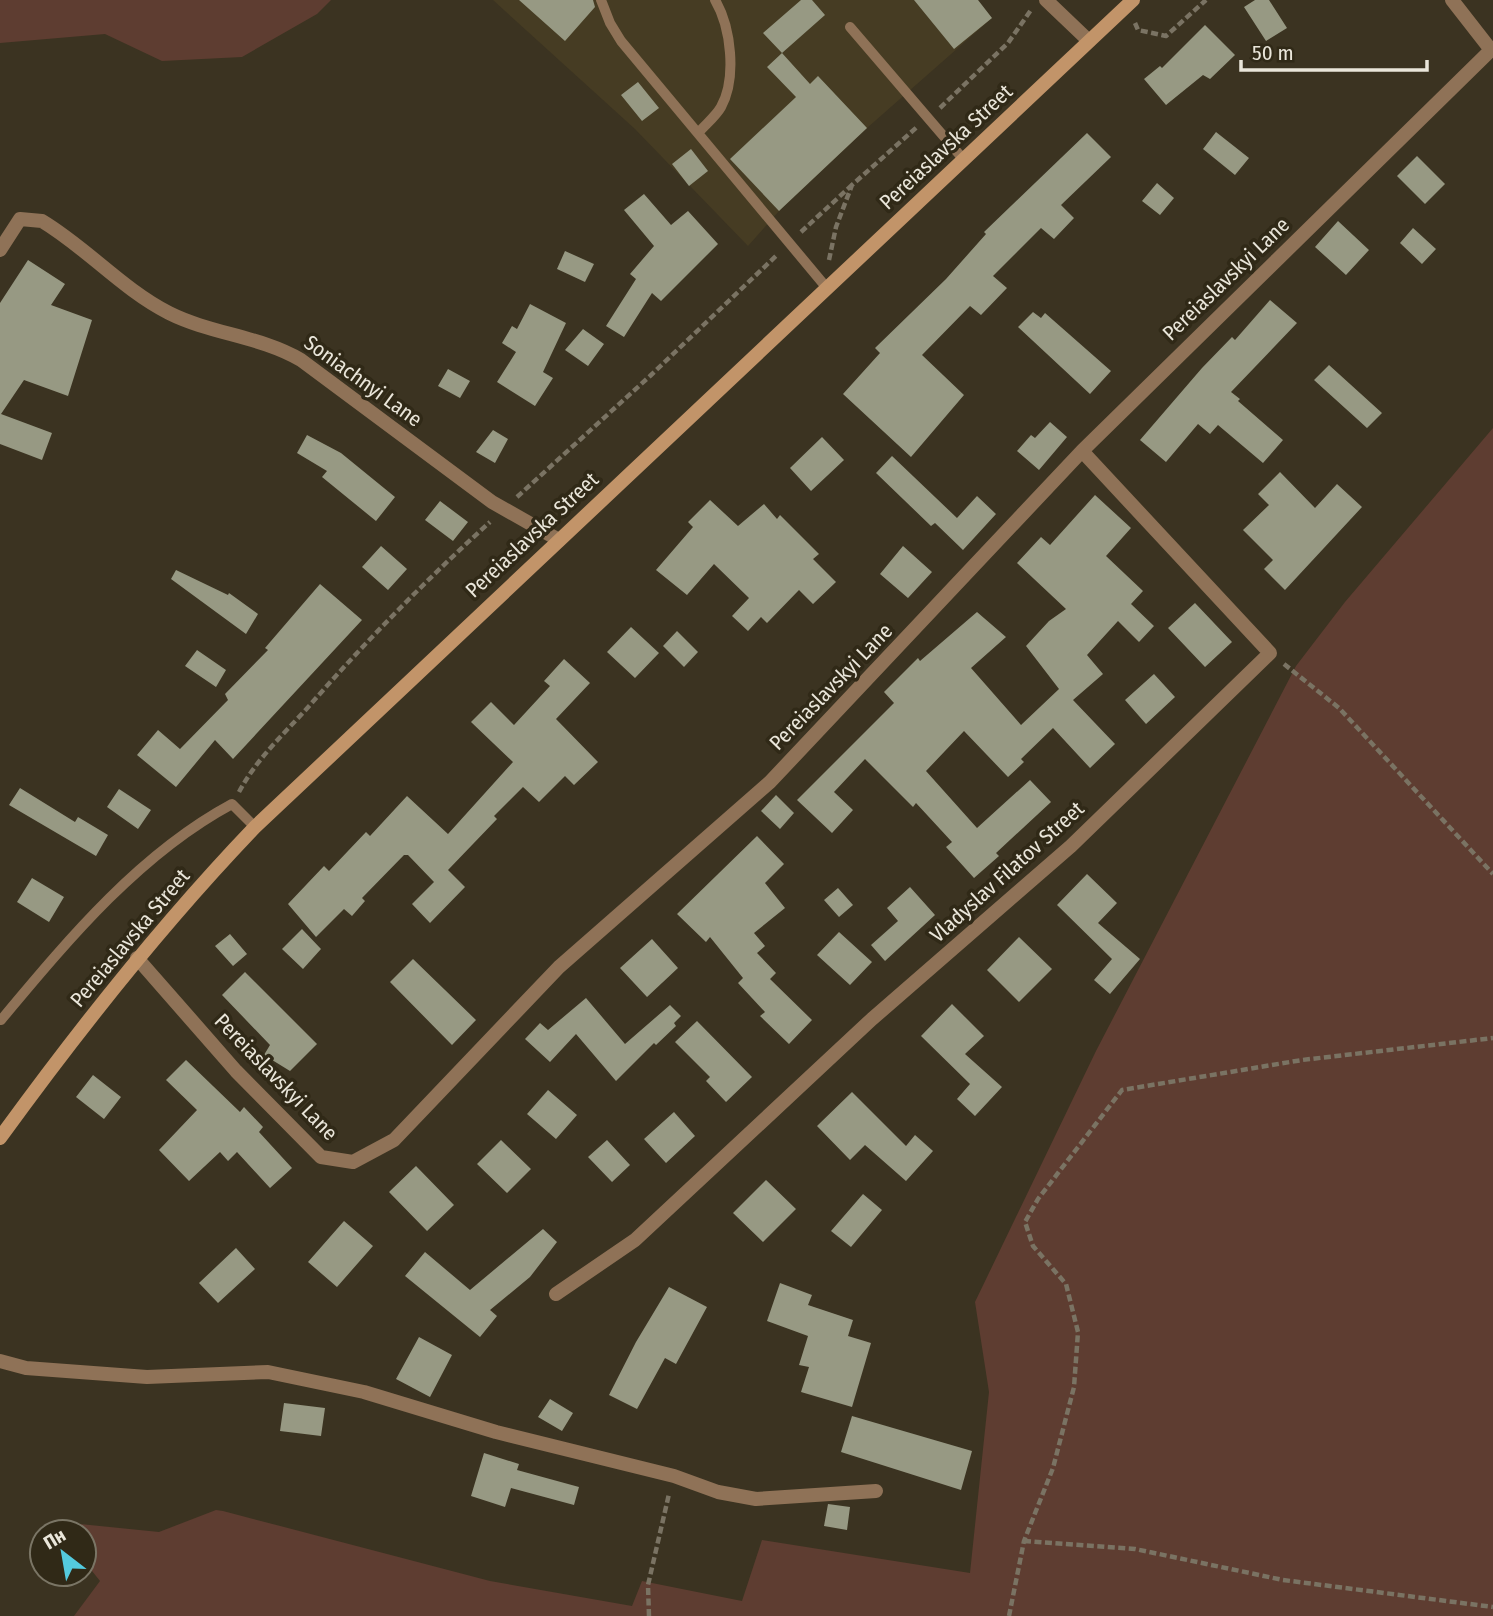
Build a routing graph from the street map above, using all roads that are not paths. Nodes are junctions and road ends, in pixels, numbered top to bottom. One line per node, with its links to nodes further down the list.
1 (601, 0): 9 (lane)
2 (715, 0): 9 (lane)
3 (1046, 0): 7 (street)
4 (1452, 0): 8 (street, Pereiaslavskyi Lane)
5 (1128, 2): 7 (main road, Pereiaslavska Street)
6 (850, 27): 10 (lane)
7 (1089, 41): 10 (main road, Pereiaslavska Street)
8 (1492, 49): 13 (street, Pereiaslavskyi Lane)
9 (699, 132): 12 (lane)
10 (964, 160): 12 (main road, Pereiaslavska Street)
11 (0, 250): 14 (street, Soniachnyi Lane)
12 (826, 287): 14 (main road, Pereiaslavska Street)
13 (1082, 451): 16 (street, Pereiaslavskyi Lane); 19 (street, Vladyslav Filatov Street)
14 (559, 540): 15 (main road, Pereiaslavska Street)
15 (255, 827): 16 (main road, Pereiaslavska Street); 17 (lane)
16 (137, 958): 18 (main road, Pereiaslavska Street)
17 (1, 1020)
18 (0, 1138)
19 (556, 1294)
20 (0, 1361): 21 (street)
21 (876, 1491)

